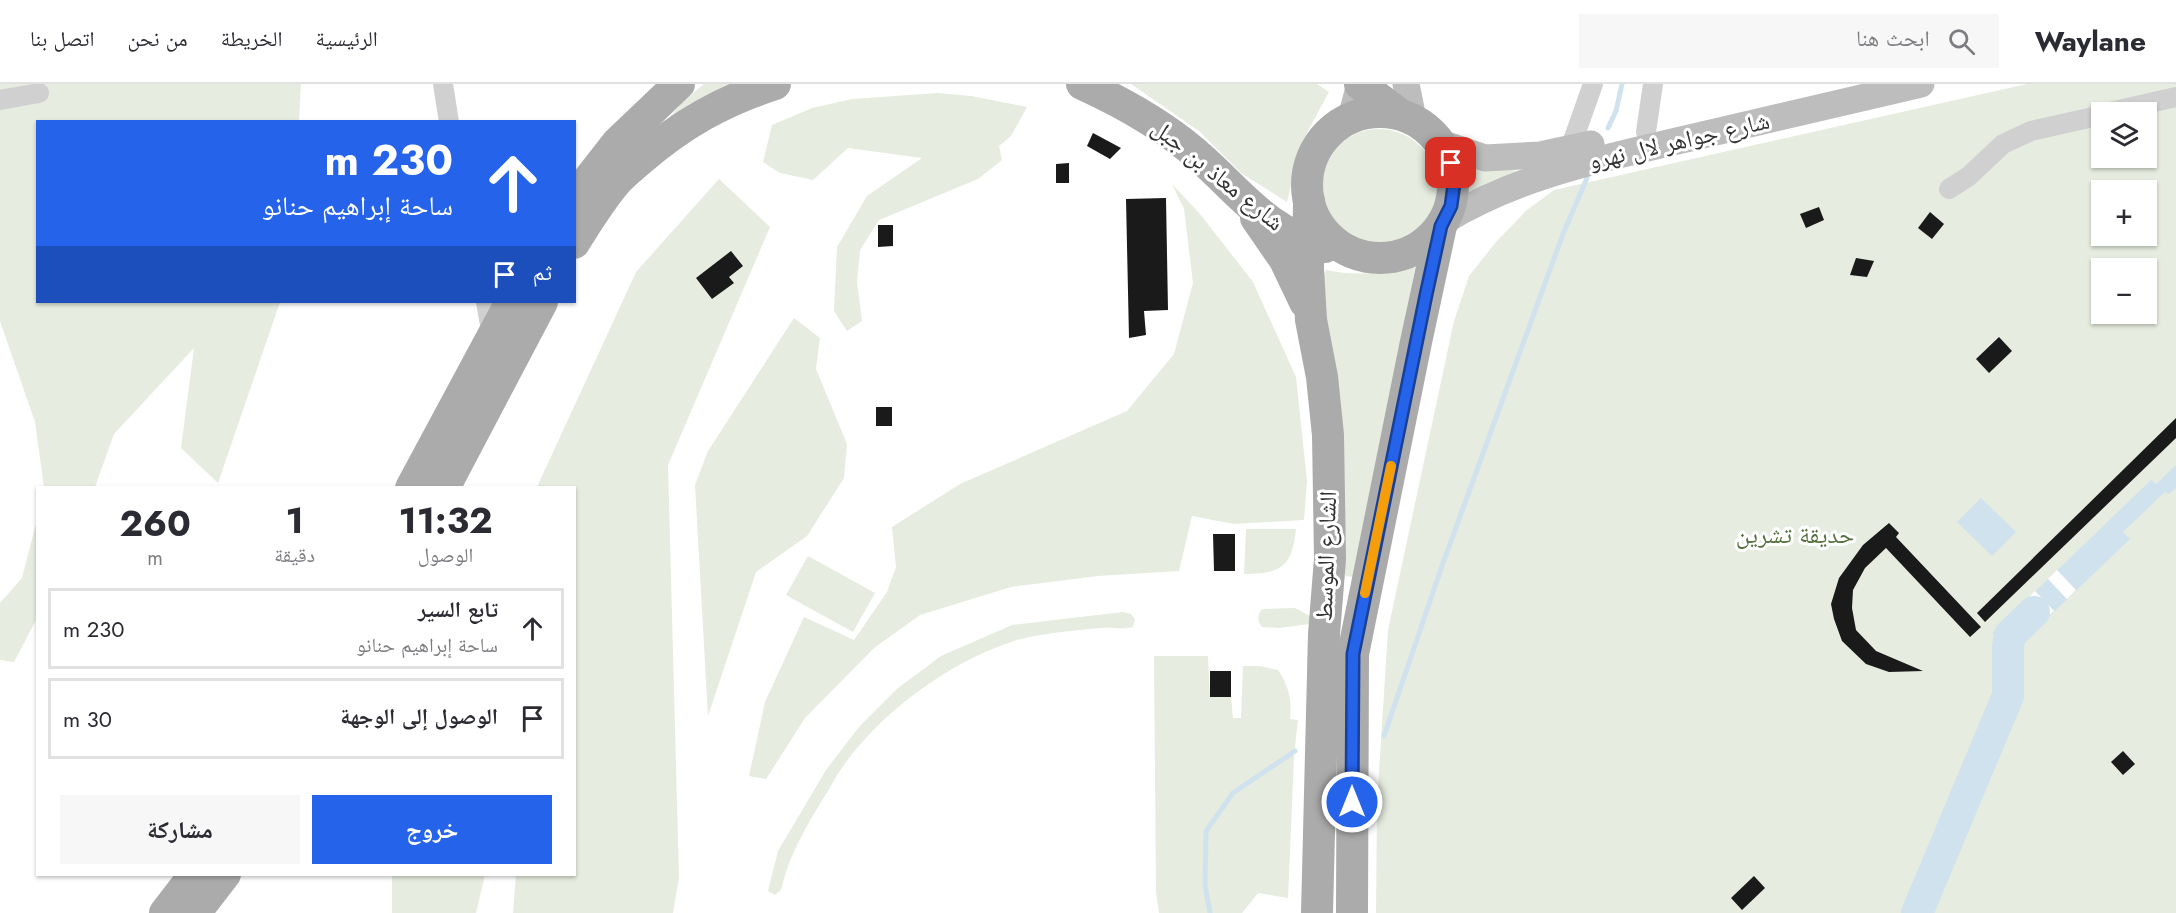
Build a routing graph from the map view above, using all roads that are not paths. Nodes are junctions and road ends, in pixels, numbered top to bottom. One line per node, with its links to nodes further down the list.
1 (443, 84): 17 (street)
2 (679, 84): 22 (main road)
3 (775, 84): 26 (main road)
4 (1082, 84): 23 (main road, شارع معاذ بن جبل)
5 (1360, 84): 14 (main road); 16 (main road)
6 (1593, 84): 20 (street)
7 (1653, 84): 18 (street)
8 (1849, 84): 18 (main road, شارع جواهر لال نهرو)
9 (1921, 84): 25 (main road, شارع جواهر لال نهرو)
10 (39, 93): 12 (street)
11 (2176, 97): 13 (street)
12 (0, 100)
13 (2154, 102)
14 (1406, 105): 16 (main road); 19 (main road)
15 (2091, 117): 21 (street)
16 (1351, 118): 24 (main road)
17 (449, 120)
18 (1646, 132): 20 (main road, شارع جواهر لال نهرو)
19 (1442, 143): 20 (main road, شارع جواهر لال نهرو); 25 (main road)
20 (1570, 149)
21 (1949, 189)
22 (576, 195)
23 (1239, 196): 27 (main road, شارع معاذ بن جبل); 32 (main road)
24 (1309, 201): 27 (main road, الشارع الموسط); 28 (main road)
25 (1443, 223): 28 (main road); 41 (main road, الشارع الموسط)
26 (576, 240)
27 (1309, 243): 28 (main road, شارع معاذ بن جبل); 32 (main road, الشارع الموسط)
28 (1358, 255)
29 (486, 303): 33 (street)
30 (510, 303): 33 (main road)
31 (542, 303): 35 (main road)
32 (1311, 320): 40 (main road, الشارع الموسط)
33 (492, 336): 34 (main road)
34 (412, 486)
35 (445, 486)
36 (193, 876): 38 (main road)
37 (223, 876): 39 (main road)
38 (165, 913)
39 (195, 913)
40 (1317, 913)
41 (1352, 913)

